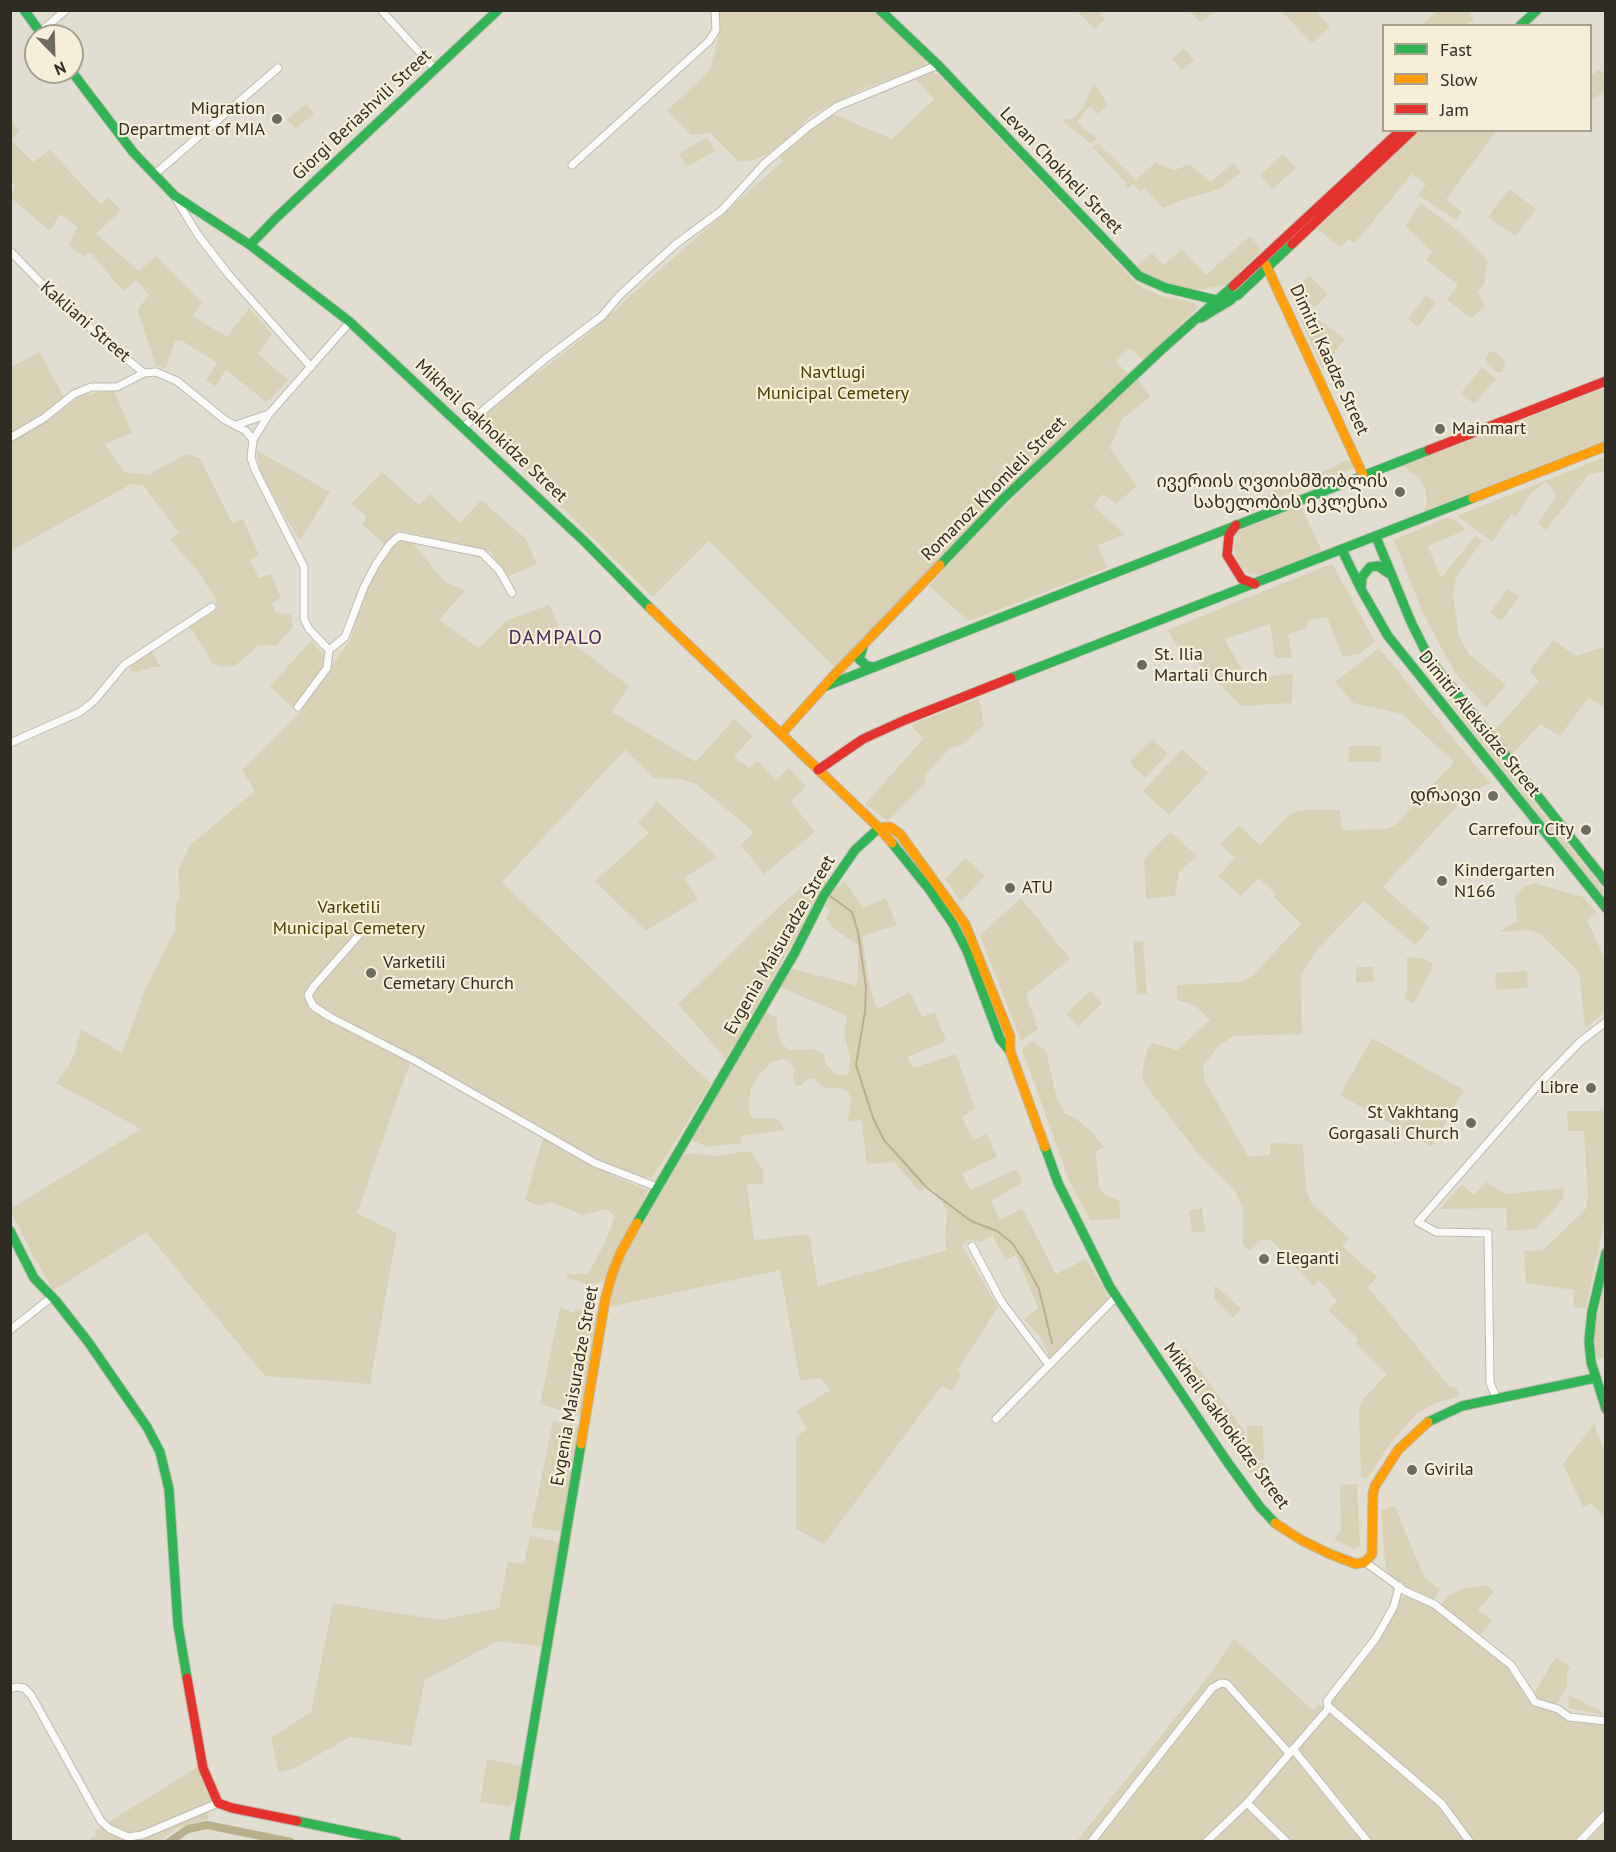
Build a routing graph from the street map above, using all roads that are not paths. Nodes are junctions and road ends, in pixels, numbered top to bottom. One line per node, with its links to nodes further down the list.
1 (24, 10): 10 (street)
2 (66, 10): 11 (street)
3 (381, 10): 15 (street)
4 (498, 10): 15 (street, Giorgi Beriashvili Street)
5 (715, 10): 19 (street)
6 (880, 10): 9 (street, Levan Chokheli Street)
7 (885, 10): 9 (street, Levan Chokheli Street)
8 (1537, 10): 12 (street)
9 (893, 21): 13 (street, Levan Chokheli Street)
10 (34, 24)
11 (52, 24)
12 (1522, 24)
13 (938, 65): 26 (street, Levan Chokheli Street); 35 (street)
14 (278, 68): 20 (street)
15 (435, 69): 22 (street, Giorgi Beriashvili Street)
16 (81, 84): 20 (street, Mikheil Gakhokidze Street)
17 (1399, 132): 24 (street, Romanoz Khomleli Street)
18 (1411, 132): 24 (street, Romanoz Khomleli Street)
19 (572, 165)
20 (155, 174): 21 (street, Mikheil Gakhokidze Street)
21 (175, 196): 22 (street, Mikheil Gakhokidze Street); 30 (street)
22 (250, 244): 29 (street, Mikheil Gakhokidze Street)
23 (12, 256): 31 (street, Kakliani Street)
24 (1265, 264): 25 (street, Romanoz Khomleli Street); 26 (street, Romanoz Khomleli Street); 39 (street, Dimitri Kaadze Street)
25 (1234, 298): 26 (street); 27 (street, Romanoz Khomleli Street)
26 (1216, 300): 27 (street); 28 (street, Romanoz Khomleli Street)
27 (1212, 312): 28 (street, Romanoz Khomleli Street)
28 (1194, 321): 48 (street, Romanoz Khomleli Street)
29 (350, 322): 30 (street); 35 (street, Mikheil Gakhokidze Street)
30 (311, 367): 33 (street)
31 (144, 373): 34 (street, Kakliani Street); 36 (street)
32 (1605, 381): 39 (street)
33 (269, 414): 34 (street); 37 (street)
34 (236, 425): 37 (street, Kakliani Street)
35 (462, 428): 57 (street, Mikheil Gakhokidze Street)
36 (10, 438)
37 (253, 440): 49 (street)
38 (1605, 446): 41 (street)
39 (1363, 475): 40 (street)
40 (1236, 525): 44 (street); 50 (street)
41 (1376, 537): 42 (street); 43 (street, Dimitri Aleksidze Street)
42 (1342, 550): 44 (street); 45 (street, Dimitri Aleksidze Street)
43 (1392, 577): 45 (street); 51 (street, Dimitri Aleksidze Street)
44 (1255, 584): 59 (street)
45 (1361, 589): 53 (street, Dimitri Aleksidze Street)
46 (512, 593): 49 (street)
47 (212, 606): 58 (street)
48 (864, 645): 50 (street); 52 (street, Romanoz Khomleli Street)
49 (329, 650): 55 (street)
50 (874, 667): 52 (street)
51 (1443, 679): 53 (street); 54 (street, Dimitri Aleksidze Street)
52 (824, 687): 57 (street, Romanoz Khomleli Street)
53 (1431, 691): 56 (street, Dimitri Aleksidze Street)
54 (1458, 697): 56 (street); 61 (street, Dimitri Aleksidze Street)
55 (298, 707)
56 (1444, 707): 62 (street, Dimitri Aleksidze Street)
57 (782, 733): 59 (street, Mikheil Gakhokidze Street)
58 (10, 743)
59 (818, 770): 60 (street, Mikheil Gakhokidze Street)
60 (879, 828): 65 (street, Evgenia Maisuradze Street); 71 (street, Mikheil Gakhokidze Street)
61 (1605, 882)
62 (1605, 908)
63 (359, 935): 65 (street)
64 (1605, 1022): 75 (street)
65 (657, 1187): 89 (street, Evgenia Maisuradze Street)
66 (10, 1231): 70 (street)
67 (972, 1246): 73 (street)
68 (1605, 1253): 69 (street)
69 (1604, 1267): 74 (street)
70 (52, 1297): 72 (street); 84 (street)
71 (1116, 1297): 73 (street); 78 (street, Mikheil Gakhokidze Street)
72 (10, 1330)
73 (1049, 1365): 77 (street)
74 (1595, 1378): 75 (street); 76 (street)
75 (1497, 1399): 78 (street)
76 (1605, 1409)
77 (996, 1419)
78 (1365, 1562): 79 (street)
79 (1399, 1586): 81 (street); 82 (street)
80 (10, 1689): 87 (street)
81 (1329, 1707): 83 (street); 94 (street)
82 (1605, 1721)
83 (1291, 1751): 85 (street); 90 (street); 93 (street)
84 (218, 1803): 87 (street); 88 (street)
85 (1246, 1803): 91 (street); 92 (street)
86 (1605, 1814): 95 (street)
87 (141, 1838)
88 (397, 1842)
89 (514, 1842)
90 (1091, 1842)
91 (1206, 1842)
92 (1287, 1842)
93 (1368, 1842)
94 (1470, 1842)
95 (1579, 1842)

